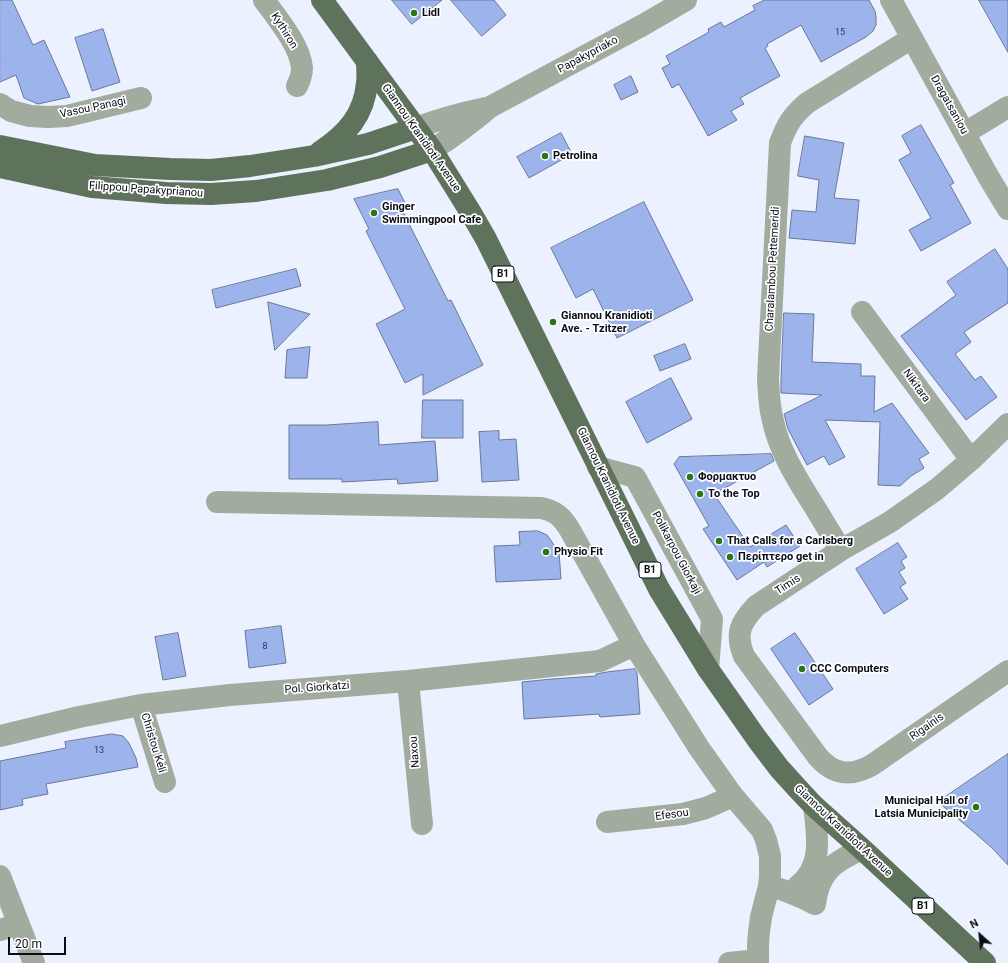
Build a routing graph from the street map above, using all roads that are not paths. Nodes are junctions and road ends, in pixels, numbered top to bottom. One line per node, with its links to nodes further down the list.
1 (264, 0): 7 (street, Kythiron)
2 (322, 0): 6 (main road, Giannou Kranidioti Avenue / B1)
3 (686, 0): 10 (street, Papakypriako)
4 (891, 0): 5 (street, Dragatsaniou)
5 (912, 38): 13 (street, Dragatsaniou); 24 (street, Charalambou Pettemeridi)
6 (367, 61): 12 (main road, Giannou Kranidioti Avenue / B1); 16 (main road)
7 (297, 86)
8 (141, 98): 9 (street, Vasou Panagi)
9 (0, 104)
10 (490, 107): 12 (street, Papakypriako); 15 (street, Papakypriako)
11 (1008, 107): 13 (street)
12 (416, 128): 15 (main road, Giannou Kranidioti Avenue / B1); 16 (main road, Filippou Papakyprianou)
13 (965, 133): 18 (street, Dragatsaniou)
14 (0, 146): 16 (main road, Filippou Papakyprianou)
15 (432, 150): 17 (main road, Filippou Papakyprianou); 22 (main road, Giannou Kranidioti Avenue / B1)
16 (314, 156)
17 (0, 167)
18 (1008, 209)
19 (862, 312): 21 (street, Nikitara)
20 (1008, 424): 21 (street, Timis)
21 (971, 460): 24 (street, Timis)
22 (598, 467): 26 (main road, Giannou Kranidioti Avenue / B1); 26 (street, Polikarpou Giorkaji)
23 (217, 502): 25 (street)
24 (841, 550): 31 (street, Timis)
25 (634, 645): 28 (street, Pol. Giorkatzi); 33 (street)
26 (708, 669): 34 (main road, Giannou Kranidioti Avenue / B1)
27 (1008, 671): 31 (street, Rigainis)
28 (408, 681): 29 (street, Pol. Giorkatzi); 36 (street, Naxou)
29 (141, 705): 30 (street, Pol. Giorkatzi); 32 (street, Christou Keli)
30 (0, 736)
31 (843, 772)
32 (165, 782)
33 (733, 796): 35 (street, Efesou); 39 (street)
34 (814, 806): 37 (main road, Giannou Kranidioti Avenue / B1); 39 (street)
35 (607, 822)
36 (422, 824)
37 (862, 849): 39 (street); 44 (main road, Giannou Kranidioti Avenue / B1)
38 (0, 876): 40 (street)
39 (779, 889): 41 (street)
40 (9, 927): 42 (street)
41 (758, 962): 43 (street)
42 (34, 963)
43 (729, 963)
44 (984, 963)

